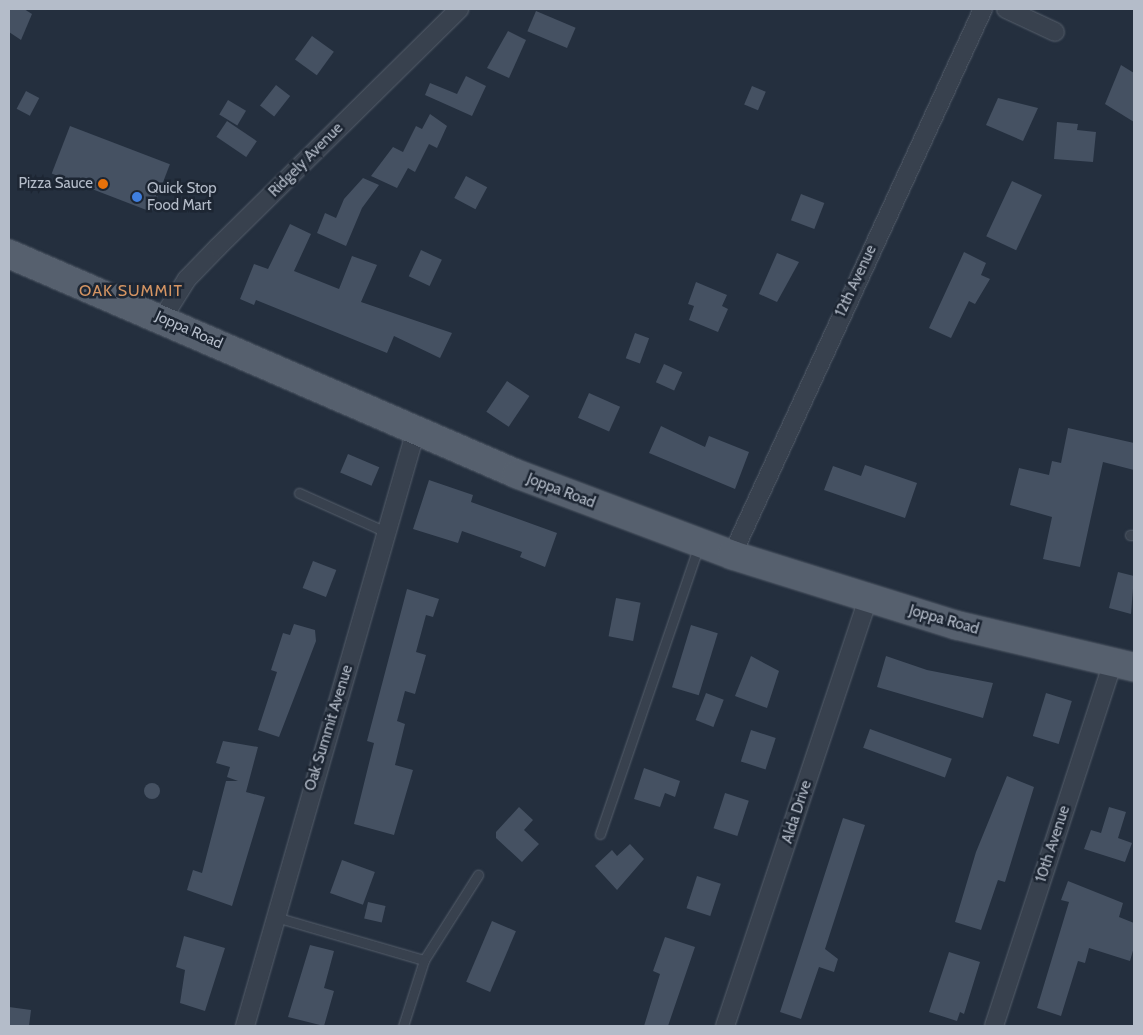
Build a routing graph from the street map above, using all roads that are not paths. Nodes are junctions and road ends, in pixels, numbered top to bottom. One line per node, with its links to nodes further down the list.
1 (459, 9): 6 (street, Ridgely Avenue)
2 (983, 9): 11 (street, 12th Avenue)
3 (1006, 9): 4 (street)
4 (1055, 32)
5 (9, 254): 6 (main road, Joppa Road)
6 (162, 319): 7 (main road, Joppa Road)
7 (416, 430): 9 (street, Oak Summit Avenue); 10 (main road, Joppa Road)
8 (299, 493): 9 (lane)
9 (386, 532): 16 (street, Oak Summit Avenue)
10 (700, 543): 11 (main road, Joppa Road); 14 (lane)
11 (732, 555): 12 (main road, Joppa Road)
12 (868, 598): 13 (main road, Joppa Road); 20 (street, Alda Drive)
13 (1124, 664): 21 (street, 10th Avenue)
14 (600, 834)
15 (478, 875): 17 (lane)
16 (279, 918): 17 (lane); 18 (street, Oak Summit Avenue)
17 (424, 960): 19 (lane)
18 (245, 1026)
19 (403, 1026)
20 (725, 1026)
21 (994, 1026)

